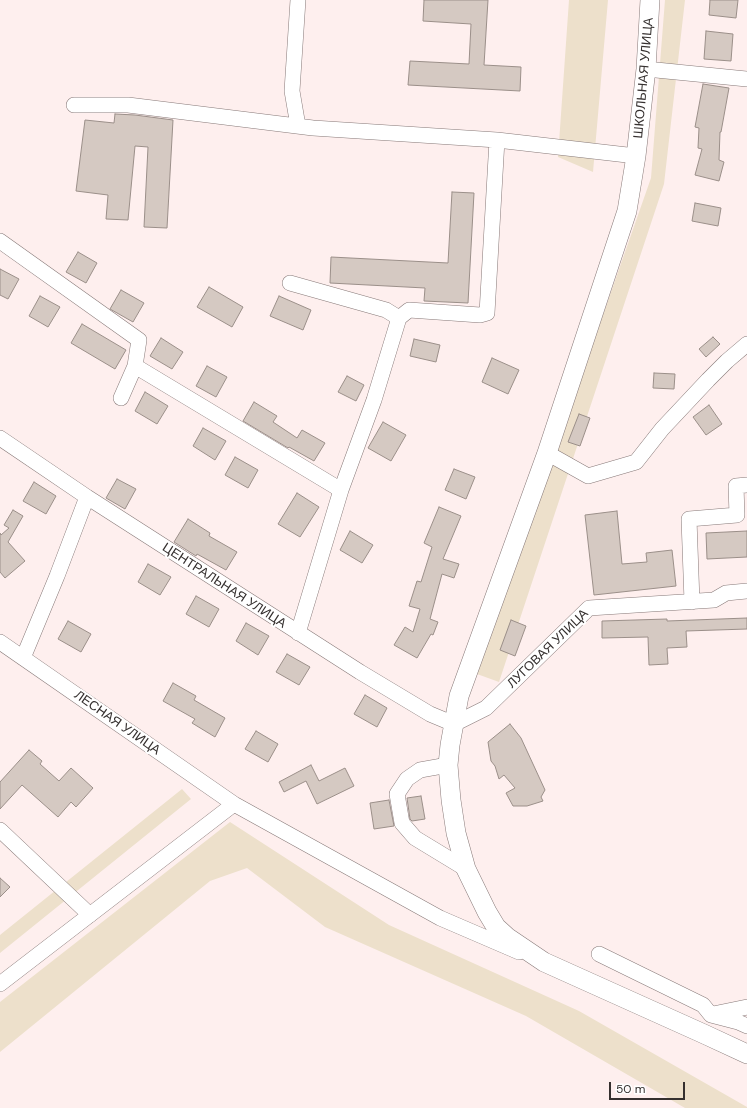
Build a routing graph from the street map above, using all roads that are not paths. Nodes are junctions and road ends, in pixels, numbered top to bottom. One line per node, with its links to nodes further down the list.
1 (298, 0): 6 (street)
2 (650, 0): 3 (main road, ШКОЛЬНАЯ УЛИЦА)
3 (646, 69): 4 (street); 8 (main road, ШКОЛЬНАЯ УЛИЦА)
4 (747, 79)
5 (74, 105): 6 (street)
6 (298, 126): 7 (street)
7 (497, 140): 8 (street); 11 (street)
8 (636, 156): 16 (main road, ШКОЛЬНАЯ УЛИЦА)
9 (0, 241): 13 (street)
10 (290, 283): 11 (street)
11 (399, 318): 18 (street)
12 (747, 344): 16 (street)
13 (135, 366): 14 (street); 18 (street)
14 (121, 398)
15 (0, 438): 19 (street, ЦЕНТРАЛЬНАЯ УЛИЦА)
16 (547, 453): 25 (main road, ШКОЛЬНАЯ УЛИЦА)
17 (747, 485): 21 (street)
18 (341, 490): 22 (street)
19 (87, 497): 22 (street, ЦЕНТРАЛЬНАЯ УЛИЦА); 24 (street)
20 (747, 591): 21 (street, ЛУГОВАЯ УЛИЦА)
21 (692, 602): 25 (street, ЛУГОВАЯ УЛИЦА)
22 (298, 633): 25 (street, ЦЕНТРАЛЬНАЯ УЛИЦА)
23 (0, 642): 24 (street, ЛЕСНАЯ УЛИЦА)
24 (23, 658): 27 (street, ЛЕСНАЯ УЛИЦА)
25 (454, 724): 26 (main road, ШКОЛЬНАЯ УЛИЦА)
26 (448, 765): 29 (main road, ШКОЛЬНАЯ УЛИЦА); 29 (street)
27 (234, 804): 30 (street); 32 (street, ЛЕСНАЯ УЛИЦА)
28 (0, 830): 30 (street)
29 (466, 869): 32 (main road, ШКОЛЬНАЯ УЛИЦА)
30 (90, 915): 33 (street)
31 (600, 954): 35 (street)
32 (544, 962): 37 (main road, ШКОЛЬНАЯ УЛИЦА)
33 (0, 984)
34 (747, 1007): 35 (street)
35 (711, 1015): 36 (street); 37 (street)
36 (747, 1026)
37 (704, 1034): 38 (main road, ШКОЛЬНАЯ УЛИЦА)
38 (747, 1054)

